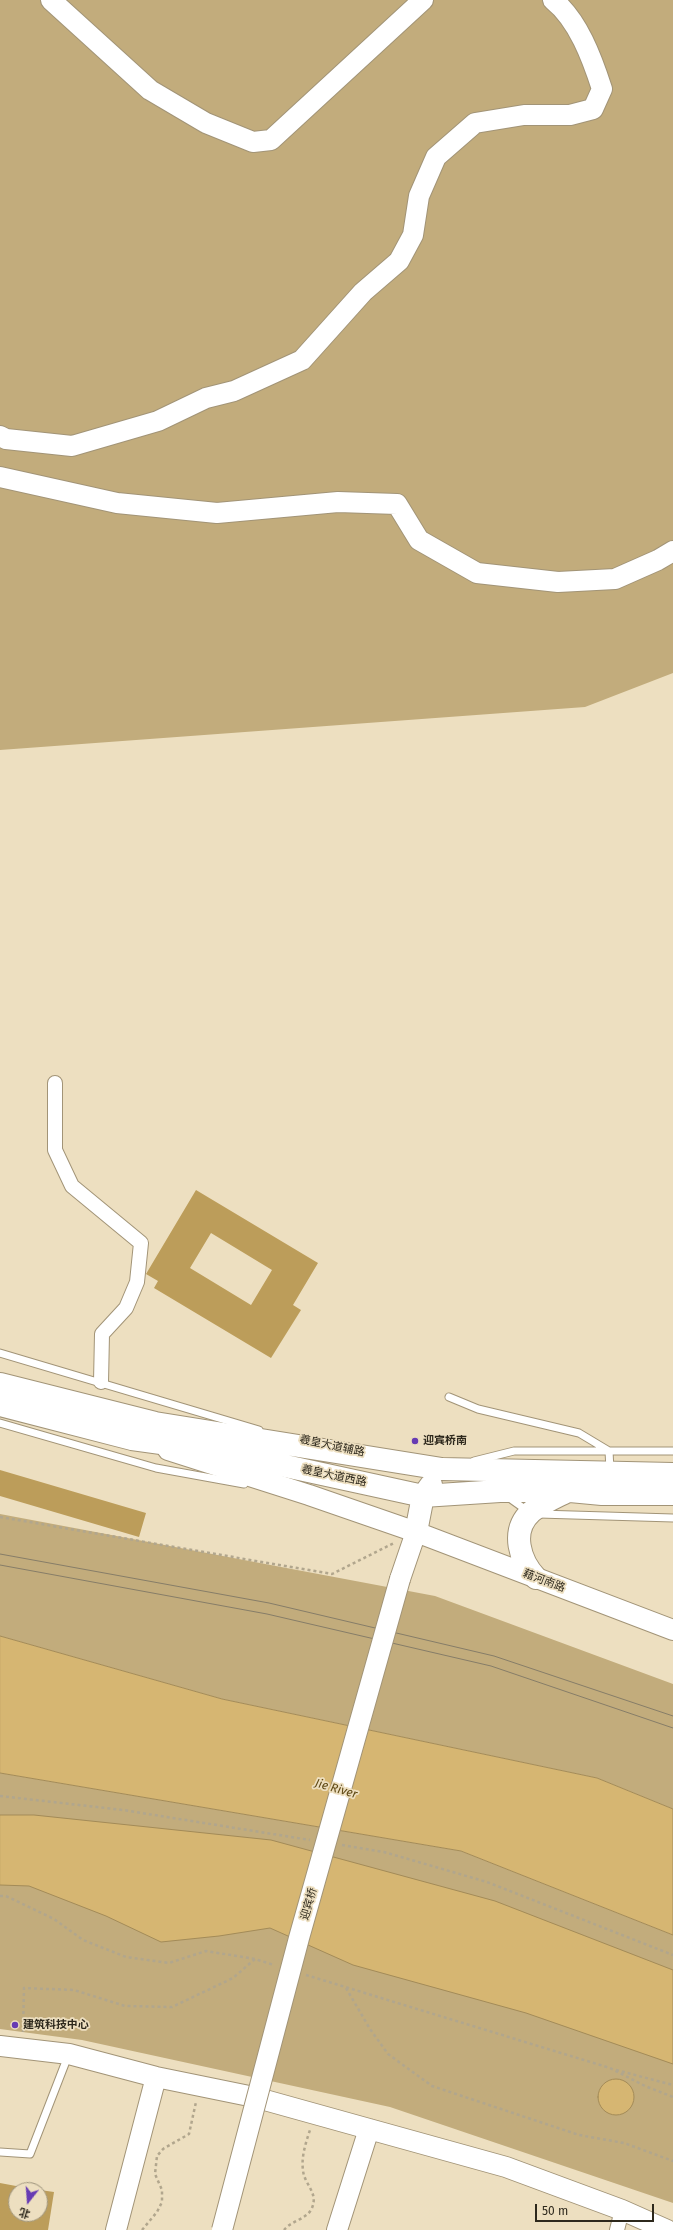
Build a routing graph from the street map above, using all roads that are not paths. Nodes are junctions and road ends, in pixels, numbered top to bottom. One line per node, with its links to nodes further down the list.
1 (51, 0): 2 (main road)
2 (423, 0)
3 (553, 0): 4 (main road)
4 (0, 436)
5 (0, 477): 6 (main road)
6 (673, 551)
7 (55, 1083): 9 (street)
8 (0, 1353): 9 (lane, 羲皇大道辅路)
9 (101, 1382): 17 (lane, 羲皇大道辅路)
10 (0, 1384): 17 (main road, 羲皇大道西路)
11 (449, 1397): 15 (lane)
12 (0, 1405): 14 (main road, 羲皇大道西路)
13 (0, 1423): 23 (lane)
14 (132, 1439): 23 (main road, 藉河南路); 24 (main road, 羲皇大道西路)
15 (609, 1451): 16 (lane, 羲皇大道辅路); 17 (lane, 羲皇大道辅路); 18 (lane)
16 (673, 1451)
17 (442, 1469): 18 (main road, 羲皇大道西路); 24 (main road)
18 (610, 1472): 19 (main road, 羲皇大道西路)
19 (673, 1474)
20 (500, 1491): 21 (main road, 羲皇大道西路); 24 (main road, 羲皇大道西路); 25 (lane)
21 (570, 1491): 22 (main road, 羲皇大道西路); 25 (main road)
22 (673, 1494)
23 (309, 1495): 27 (main road, 藉河南路)
24 (423, 1496): 27 (main road)
25 (530, 1513): 26 (lane); 28 (main road)
26 (673, 1518)
27 (416, 1532): 28 (main road, 藉河南路); 37 (main road, 迎宾桥, bridge)
28 (536, 1578): 29 (main road, 藉河南路)
29 (673, 1630)
30 (0, 2046): 31 (main road)
31 (69, 2054): 32 (main road); 34 (lane)
32 (156, 2077): 33 (main road); 36 (main road)
33 (369, 2129): 35 (main road); 38 (main road)
34 (0, 2152)
35 (622, 2210): 39 (street); 40 (main road)
36 (116, 2230)
37 (222, 2230)
38 (337, 2230)
39 (616, 2230)
40 (667, 2230)

